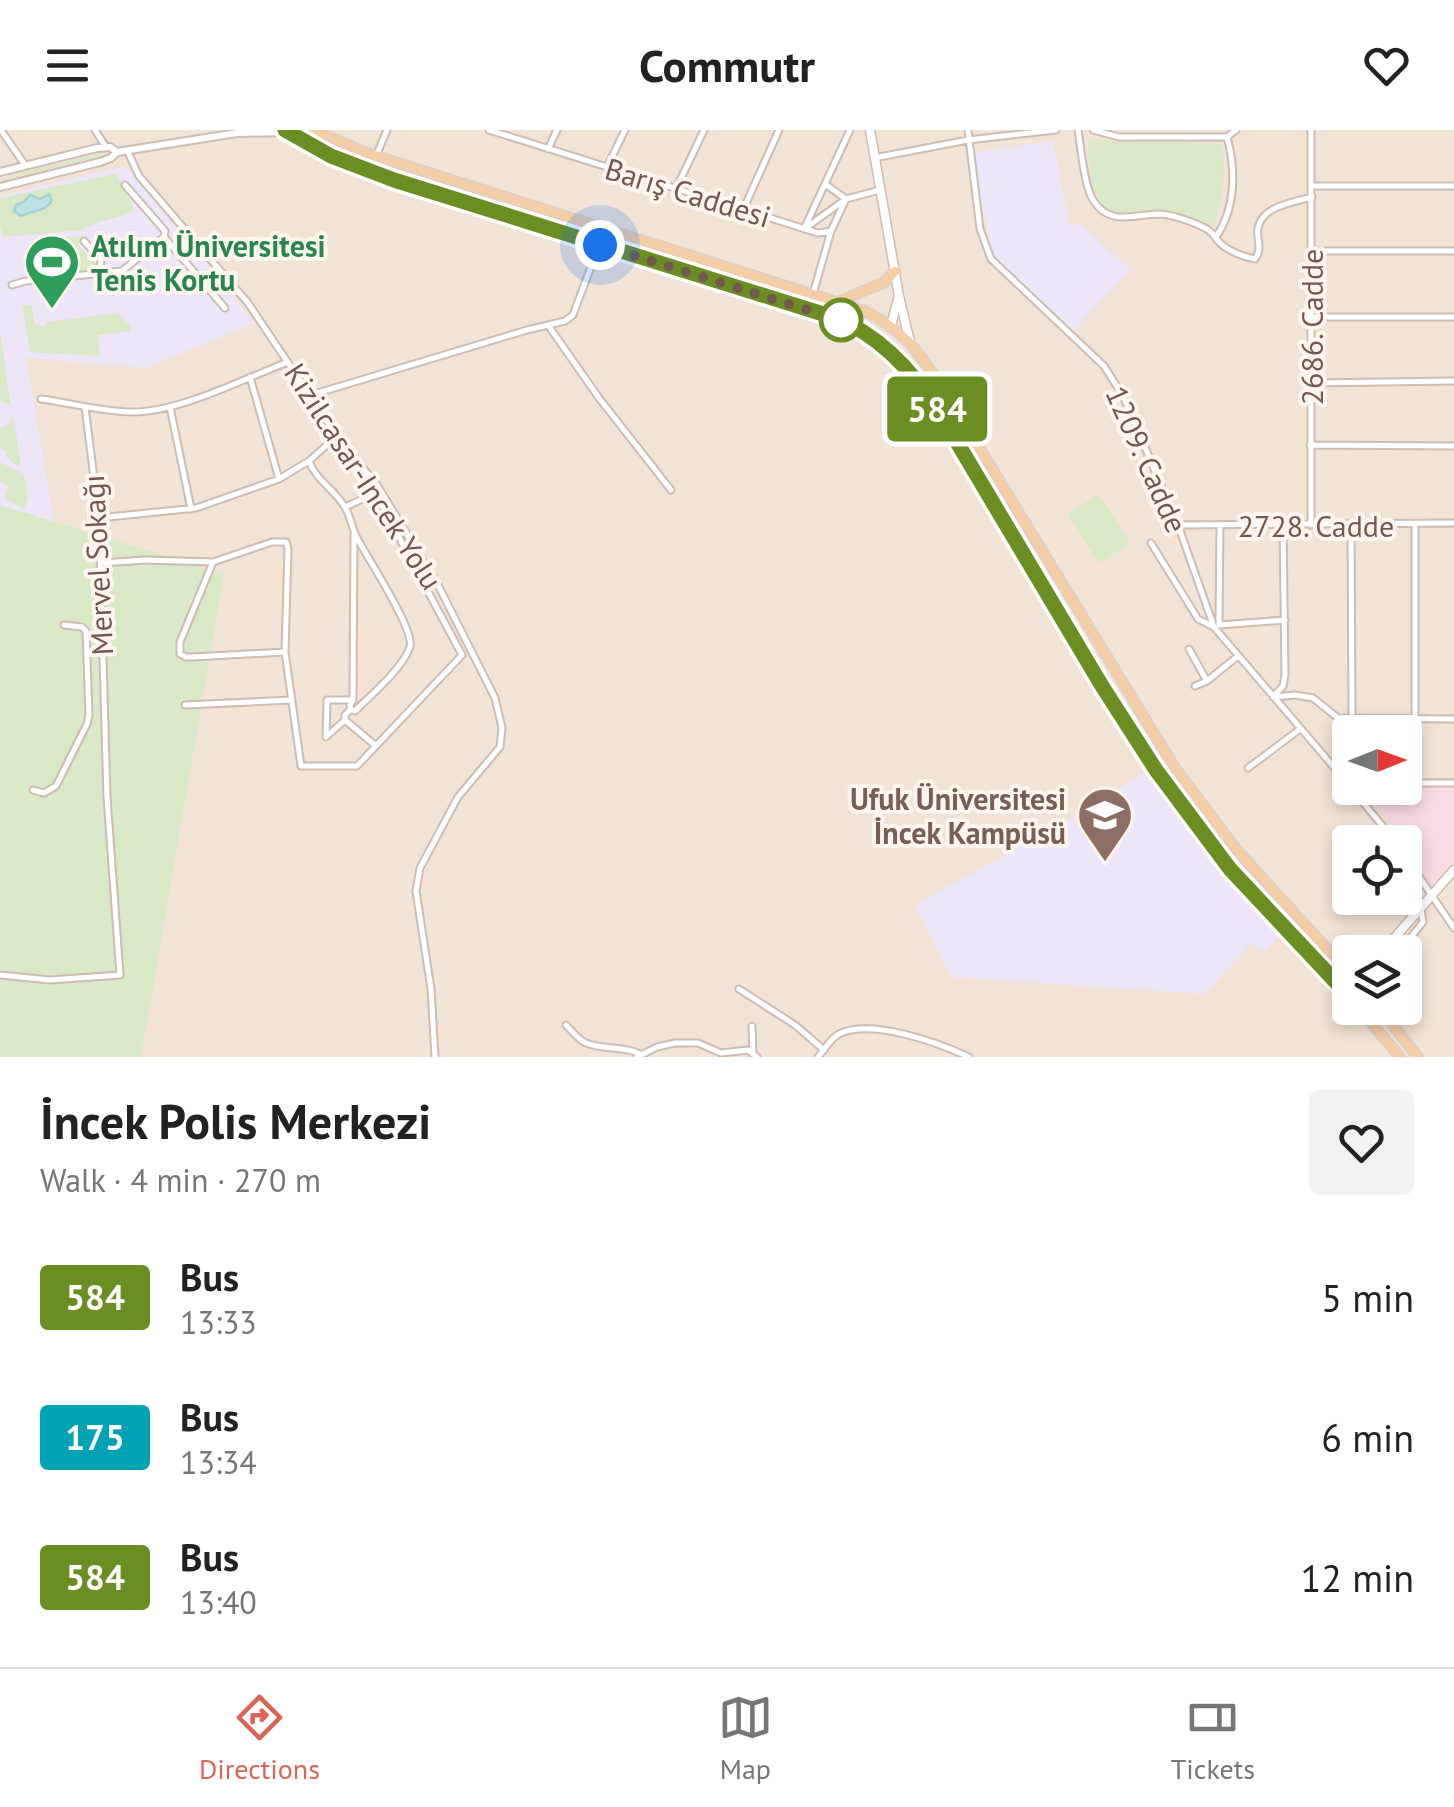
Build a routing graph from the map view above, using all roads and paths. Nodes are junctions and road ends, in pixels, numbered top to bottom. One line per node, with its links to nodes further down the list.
1 (1, 130): 30 (street)
2 (94, 130): 24 (street)
3 (212, 130): 22 (street)
4 (314, 130): 28 (main road)
5 (387, 130): 28 (street)
6 (489, 130): 25 (street, Barış Caddesi)
7 (557, 130): 25 (street)
8 (625, 130): 31 (street)
9 (704, 130): 38 (street)
10 (779, 130): 42 (street)
11 (850, 130): 33 (street)
12 (870, 130): 29 (main road)
13 (968, 130): 23 (street, 1209. Cadde)
14 (1056, 130): 23 (street)
15 (1078, 130): 46 (street)
16 (1093, 130): 20 (street)
17 (1236, 130): 21 (street)
18 (1311, 130): 35 (street, 2686. Cadde)
19 (286, 131): 22 (street); 48 (main road)
20 (1189, 133): 21 (street)
21 (1227, 137): 46 (street)
22 (196, 138): 26 (street)
23 (968, 140): 29 (street); 84 (street, 1209. Cadde)
24 (106, 147): 27 (street); 30 (street)
25 (548, 148): 31 (street, Barış Caddesi)
26 (126, 150): 27 (street); 65 (street, Kizilcasar-Incek Yolu)
27 (117, 152): 37 (street)
28 (376, 156): 54 (main road)
29 (874, 158): 39 (main road)
30 (25, 165): 32 (street)
31 (607, 167): 38 (street, Barış Caddesi)
32 (0, 172)
33 (824, 183): 41 (street); 43 (street)
34 (125, 184): 45 (street)
35 (1312, 186): 36 (street); 40 (street, 2686. Cadde)
36 (1454, 186)
37 (0, 187)
38 (676, 188): 42 (street, Barış Caddesi)
39 (880, 190): 41 (street); 51 (main road)
40 (1312, 196): 46 (street); 49 (street, 2686. Cadde)
41 (846, 199): 43 (street); 44 (street)
42 (743, 210): 43 (street, Barış Caddesi)
43 (804, 229): 44 (street, Barış Caddesi)
44 (831, 232): 54 (street)
45 (164, 237): 52 (street); 57 (street)
46 (1216, 237)
47 (84, 241): 52 (street)
48 (600, 245): 60 (street); 63 (main road)
49 (1311, 251): 50 (street); 59 (street, 2686. Cadde)
50 (1454, 251)
51 (895, 271): 55 (main road); 56 (main road)
52 (99, 273): 53 (street)
53 (12, 286)
54 (813, 294): 56 (main road)
55 (900, 296): 61 (main road); 62 (main road)
56 (838, 302): 61 (main road)
57 (225, 308)
58 (1454, 316): 59 (street)
59 (1310, 317): 68 (street, 2686. Cadde)
60 (548, 325): 69 (street); 78 (street)
61 (891, 325): 62 (main road); 63 (main road)
62 (910, 342): 64 (main road); 126 (main road)
63 (883, 348): 64 (main road)
64 (895, 358): 128 (main road)
65 (289, 361): 66 (street); 69 (street, Kizilcasar-Incek Yolu)
66 (250, 377): 72 (street); 77 (street)
67 (1454, 381): 68 (street)
68 (1310, 384): 74 (street, 2686. Cadde)
69 (311, 396): 73 (street, Kizilcasar-Incek Yolu)
70 (41, 399): 71 (street)
71 (85, 407): 72 (street); 81 (street, Mervel Sokağı)
72 (170, 407): 80 (street)
73 (338, 436): 76 (street); 137 (street, Kizilcasar-Incek Yolu)
74 (1310, 445): 75 (street); 87 (street, 2686. Cadde)
75 (1454, 446)
76 (309, 461): 77 (street); 79 (street)
77 (279, 479): 80 (street)
78 (671, 490)
79 (345, 507): 89 (street); 113 (street)
80 (191, 509): 81 (street)
81 (100, 518): 92 (street, Mervel Sokağı)
82 (1414, 524): 83 (street, 2728. Cadde); 88 (street, 2728. Cadde); 108 (street)
83 (1454, 524)
84 (1178, 525): 85 (street, 2728. Cadde); 95 (street, 1209. Cadde)
85 (1220, 525): 86 (street, 2728. Cadde); 93 (street)
86 (1284, 525): 87 (street, 2728. Cadde); 93 (street)
87 (1311, 525): 88 (street, 2728. Cadde)
88 (1351, 525): 107 (street)
89 (354, 534): 103 (street); 105 (street)
90 (1151, 543): 95 (street)
91 (213, 562): 92 (street); 97 (street); 97 (street)
92 (101, 564): 127 (street, Mervel Sokağı)
93 (1285, 620): 101 (street)
94 (64, 626): 118 (street)
95 (1214, 626): 98 (street, 1209. Cadde)
96 (1189, 649): 99 (street)
97 (285, 652): 102 (street)
98 (1238, 656): 99 (street); 101 (street, 1209. Cadde)
99 (1208, 681): 100 (street)
100 (1195, 686)
101 (1273, 697): 106 (street); 112 (street, 1209. Cadde)
102 (292, 700): 104 (street); 113 (street)
103 (353, 700): 105 (street); 111 (street)
104 (185, 705)
105 (351, 709): 111 (street)
106 (1334, 715)
107 (1352, 715)
108 (1415, 715)
109 (1422, 718): 110 (street)
110 (1454, 718)
111 (345, 720): 113 (street)
112 (1300, 729): 114 (street, 1209. Cadde); 115 (street)
113 (376, 746)
114 (1332, 765)
115 (1248, 768)
116 (1454, 783): 117 (street)
117 (1422, 784)
118 (33, 790)
119 (1367, 805): 120 (street, 1209. Cadde)
120 (1384, 825)
121 (1454, 870): 123 (main road)
122 (1422, 883): 123 (street)
123 (1430, 896): 124 (street); 125 (main road)
124 (1454, 928)
125 (1396, 935)
126 (1332, 954)
127 (0, 975)
128 (1332, 978)
129 (739, 989): 134 (street)
130 (566, 1025): 135 (street)
131 (1374, 1025): 140 (main road)
132 (1392, 1025): 141 (main road)
133 (752, 1026): 136 (street)
134 (824, 1050): 138 (street); 139 (street)
135 (638, 1055): 136 (street)
136 (755, 1055)
137 (435, 1057)
138 (818, 1057)
139 (970, 1057)
140 (1400, 1057)
141 (1418, 1057)

